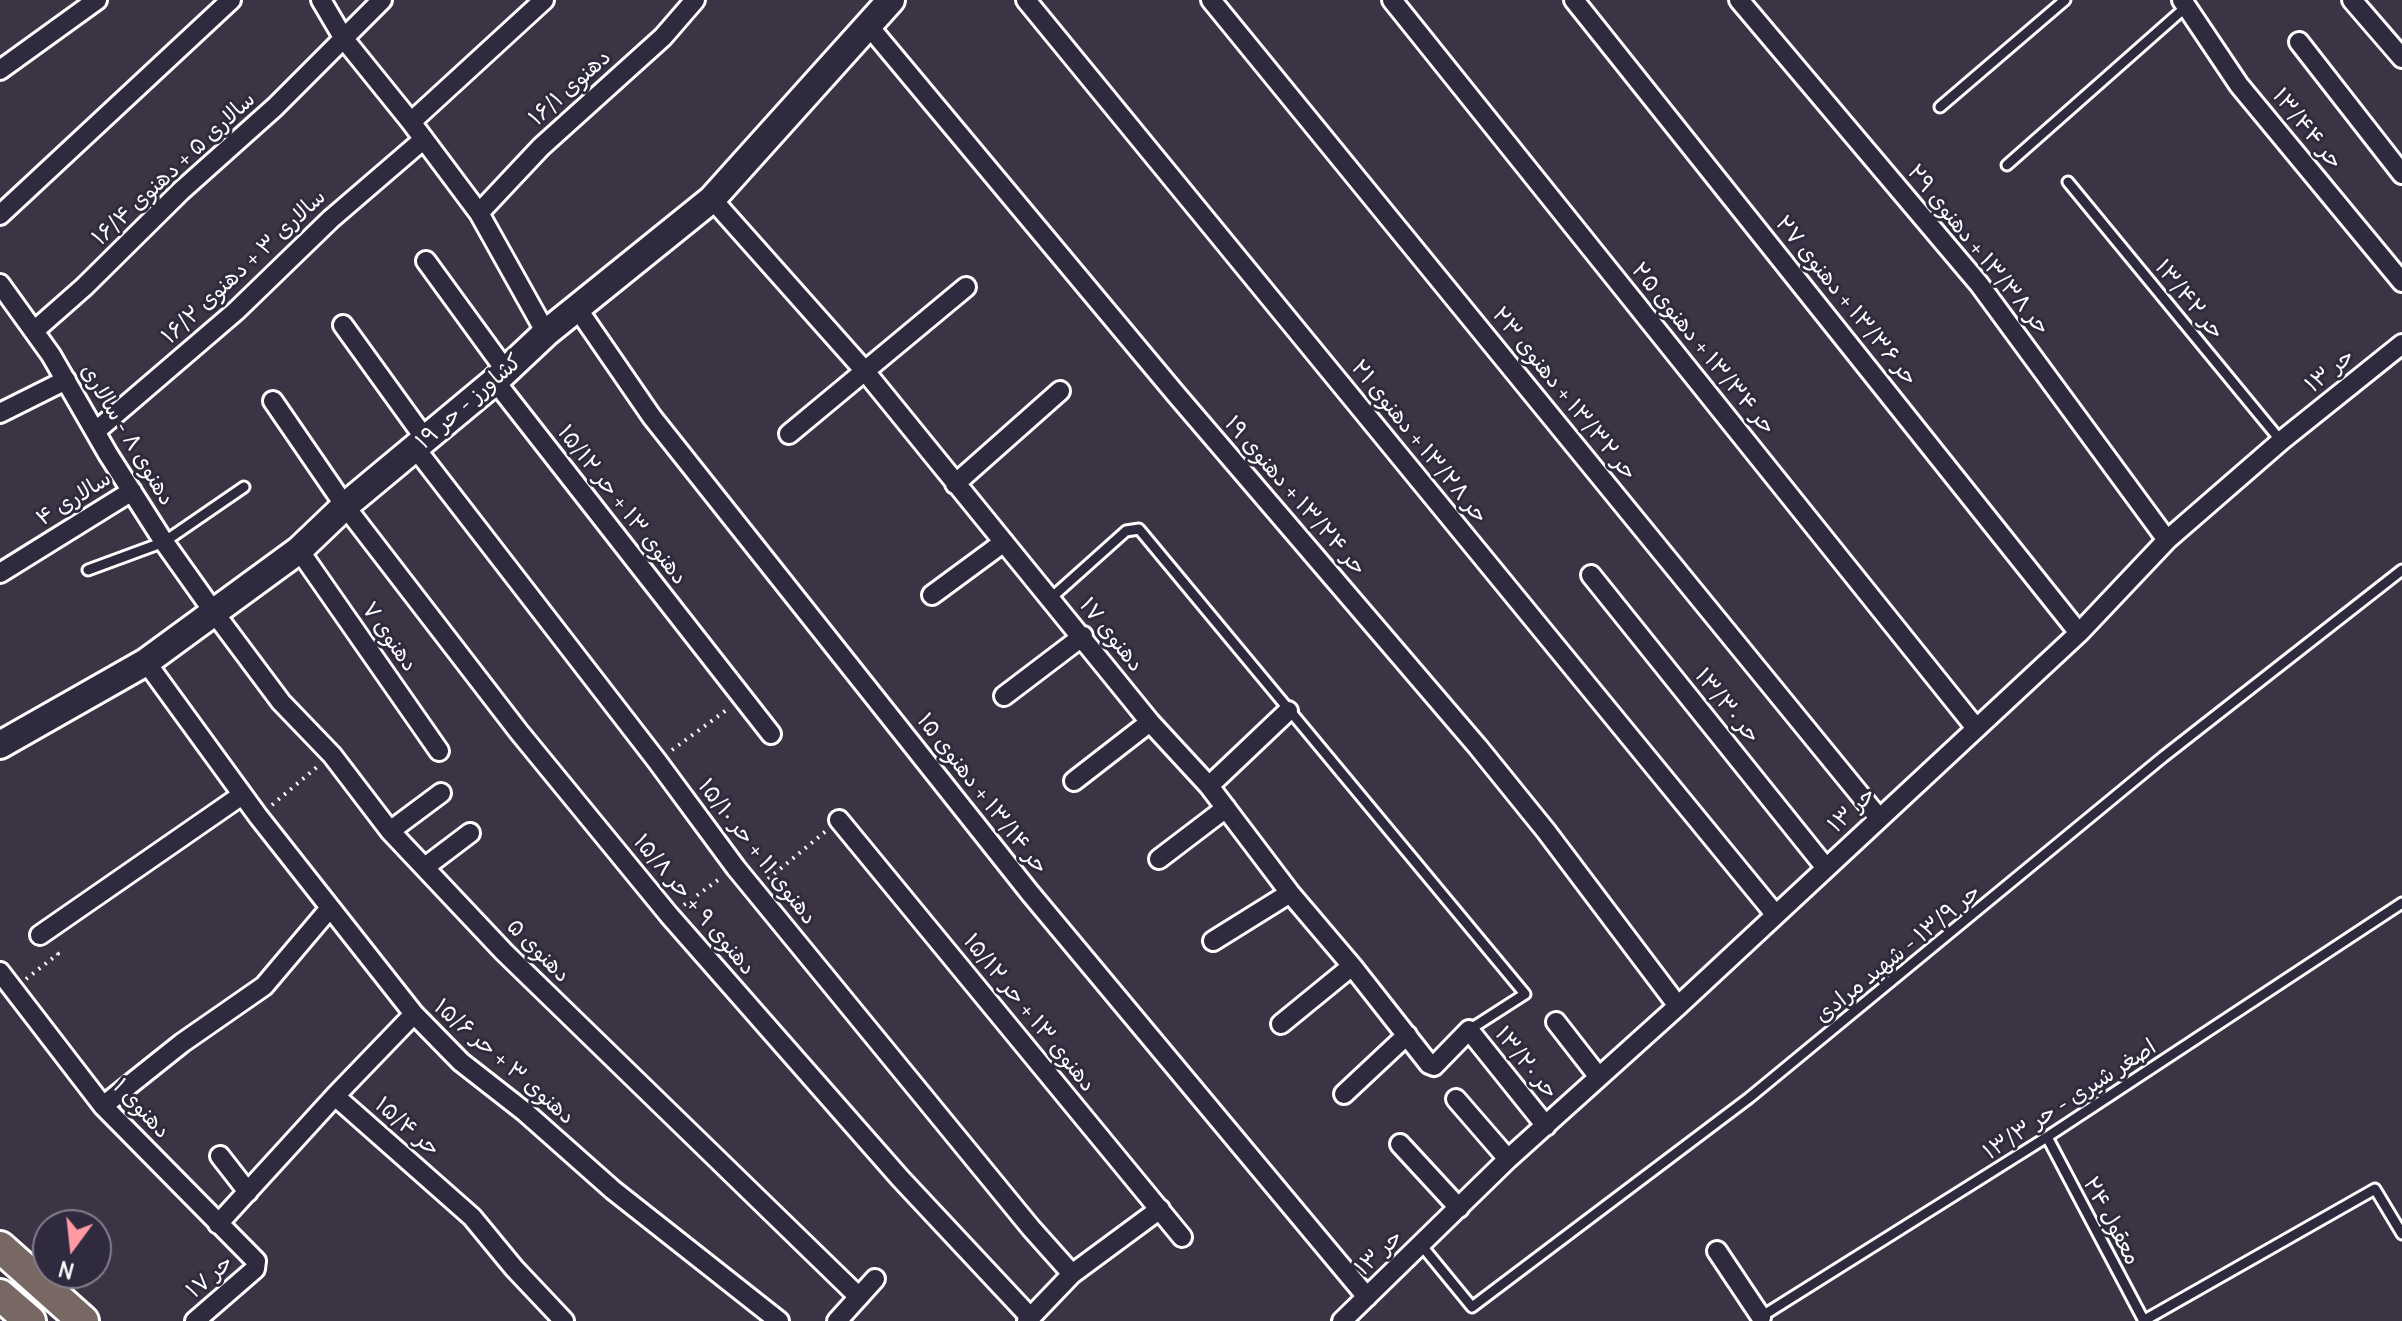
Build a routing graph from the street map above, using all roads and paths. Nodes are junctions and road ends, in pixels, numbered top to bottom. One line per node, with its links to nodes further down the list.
1 (97, 0): 20 (street)
2 (231, 0): 29 (street)
3 (321, 0): 17 (street)
4 (382, 0): 17 (street, سالاری ۵ + دهنوی ۱۶/۴)
5 (544, 0): 22 (street)
6 (695, 0): 28 (street, دهنوی ۱۶/۱)
7 (891, 0): 16 (street, کشاورز - حر ۱۹)
8 (1026, 0): 95 (street, حر ۱۳/۲۸ + دهنوی ۲۱)
9 (1211, 0): 83 (street, حر ۱۳/۳۲ + دهنوی ۲۳)
10 (1392, 0): 71 (street, حر ۱۳/۳۴ + دهنوی ۲۵)
11 (1574, 0): 64 (street, حر ۱۳/۳۶ + دهنوی ۲۷)
12 (1739, 0): 53 (street, حر ۱۳/۳۸ + دهنوی ۲۹)
13 (2065, 0): 21 (lane)
14 (2352, 0): 19 (street)
15 (2185, 3): 24 (lane); 31 (street, حر ۱۳/۴۴)
16 (867, 24): 27 (street, کشاورز - حر ۱۹); 102 (street, حر ۱۳/۲۴ + دهنوی ۱۹)
17 (344, 39): 22 (street); 36 (street, سالاری ۵ + دهنوی ۱۶/۴)
18 (2299, 42): 25 (street)
19 (2402, 58)
20 (0, 70)
21 (1940, 107)
22 (411, 122): 23 (street)
23 (424, 139): 28 (street); 45 (street, سالاری ۳ + دهنوی ۱۶/۲)
24 (2007, 165)
25 (2402, 174)
26 (2068, 182): 47 (lane, حر ۱۳/۴۲)
27 (712, 199): 34 (street, کشاورز - حر ۱۹); 39 (street, دهنوی ۱۷)
28 (479, 213): 37 (street)
29 (0, 215)
30 (426, 261): 40 (street, دهنوی ۱۳ + حر ۱۵/۱۲)
31 (2402, 282)
32 (966, 287): 39 (street)
33 (3, 294): 36 (street, دهنوی ۸ - سالاری)
34 (577, 308): 37 (street, کشاورز - حر ۱۹); 131 (street, حر ۱۳/۱۴ + دهنوی ۱۵)
35 (343, 325): 48 (street, دهنوی ۱۱ + حر ۱۵/۱۰)
36 (34, 331): 41 (street, دهنوی ۸ - سالاری)
37 (546, 333): 40 (street, کشاورز - حر ۱۹)
38 (2402, 344): 47 (street, حر ۱۳)
39 (864, 370): 46 (street); 49 (street, دهنوی ۱۷)
40 (501, 376): 48 (street, کشاورز - حر ۱۹); 68 (street, دهنوی ۱۳ + حر ۱۵/۱۲)
41 (66, 380): 44 (street); 45 (street, دهنوی ۸ - سالاری)
42 (1060, 391): 49 (street)
43 (273, 401): 52 (street, دهنوی ۹ + حر ۱۵/۸)
44 (0, 413)
45 (96, 431): 51 (street, دهنوی ۸ - سالاری)
46 (789, 434)
47 (2281, 441): 53 (street, حر ۱۳)
48 (421, 445): 52 (street, کشاورز - حر ۱۹); 76 (street, دهنوی ۱۱ + حر ۱۵/۱۰)
49 (955, 484): 55 (street, دهنوی ۱۷)
50 (244, 487): 54 (lane)
51 (132, 491): 54 (street, دهنوی ۸ - سالاری); 59 (street, سالاری ۴)
52 (345, 506): 56 (street, کشاورز - حر ۱۹); 96 (street, دهنوی ۹ + حر ۱۵/۸)
53 (2167, 540): 64 (street, حر ۱۳)
54 (164, 542): 57 (lane); 63 (street, دهنوی ۸ - سالاری)
55 (1004, 542): 61 (street); 62 (street, دهنوی ۱۷)
56 (299, 550): 63 (street, کشاورز - حر ۱۹); 74 (street, دهنوی ۷)
57 (88, 570)
58 (2402, 570): 124 (lane, حر ۱۳/۹ - شهید مرادی)
59 (0, 573)
60 (1591, 575): 90 (street, حر ۱۳/۳۰)
61 (932, 595)
62 (1050, 599): 65 (street, دهنوی ۱۷); 69 (lane)
63 (213, 611): 66 (street, کشاورز - حر ۱۹); 75 (street, دهنوی ۵)
64 (2079, 633): 71 (street, حر ۱۳)
65 (1083, 636): 67 (street); 70 (street, دهنوی ۱۷)
66 (146, 662): 73 (street, کشاورز - حر ۱۹); 80 (street, دهنوی ۳ + حر ۱۵/۶)
67 (1004, 696)
68 (743, 699): 72 (street, دهنوی ۱۳ + حر ۱۵/۱۲); 76 (path)
69 (1288, 711): 78 (street); 106 (lane)
70 (1150, 722): 77 (street); 78 (street, دهنوی ۱۷)
71 (1976, 728): 83 (street, حر ۱۳)
72 (771, 734)
73 (0, 745)
74 (439, 751)
75 (332, 755): 82 (path); 85 (street, دهنوی ۵)
76 (657, 761): 89 (street, دهنوی ۱۱ + حر ۱۵/۱۰)
77 (1074, 781)
78 (1209, 786): 81 (street, دهنوی ۱۷)
79 (441, 793): 85 (street)
80 (242, 795): 82 (street, دهنوی ۳ + حر ۱۵/۶); 97 (street)
81 (1226, 808): 87 (street); 92 (street, دهنوی ۱۷)
82 (258, 816): 94 (street, دهنوی ۳ + حر ۱۵/۶)
83 (1879, 818): 90 (street, حر ۱۳)
84 (839, 820): 91 (path); 120 (street, دهنوی ۱۳ + حر ۱۵/۱۲)
85 (390, 831): 88 (street, دهنوی ۵)
86 (470, 833): 88 (street)
87 (1159, 859)
88 (425, 867): 130 (street, دهنوی ۵)
89 (736, 868): 91 (street, دهنوی ۱۱ + حر ۱۵/۱۰); 96 (path)
90 (1826, 868): 95 (street, حر ۱۳)
91 (754, 891): 128 (street, دهنوی ۱۱ + حر ۱۵/۱۰)
92 (1290, 893): 98 (street); 99 (street, دهنوی ۱۷)
93 (2402, 903): 114 (lane, اصغر شیری - حر ۱۳/۳)
94 (330, 908): 103 (street, دهنوی ۳ + حر ۱۵/۶); 112 (street)
95 (1775, 914): 102 (street, حر ۱۳)
96 (669, 915): 132 (street, دهنوی ۹ + حر ۱۵/۸)
97 (40, 935): 101 (path)
98 (1213, 941)
99 (1352, 966): 105 (street); 107 (street, دهنوی ۱۷)
100 (0, 972): 101 (street, دهنوی ۱)
101 (15, 988): 112 (street, دهنوی ۱)
102 (1678, 1006): 108 (street, حر ۱۳)
103 (414, 1014): 110 (street); 137 (street, دهنوی ۳ + حر ۱۵/۶)
104 (1556, 1022): 108 (street)
105 (1281, 1024)
106 (1469, 1030): 107 (street, دهنوی ۱۷); 113 (street, حر ۱۳/۲۰)
107 (1407, 1035): 109 (street)
108 (1598, 1076): 113 (street, حر ۱۳)
109 (1344, 1094)
110 (335, 1096): 118 (street); 136 (street, حر ۱۵/۴)
111 (1456, 1099): 117 (street)
112 (103, 1106): 121 (street, دهنوی ۱)
113 (1546, 1126): 117 (street, حر ۱۳)
114 (2047, 1137): 133 (lane, اصغر شیری - حر ۱۳/۳); 140 (lane, معقول ۲۴)
115 (1400, 1144): 119 (street)
116 (220, 1156): 118 (street)
117 (1508, 1159): 119 (street, حر ۱۳)
118 (248, 1192): 121 (street)
119 (1459, 1208): 124 (street, حر ۱۳)
120 (1160, 1209): 123 (street, دهنوی ۱۳ + حر ۱۵/۱۲); 128 (street)
121 (218, 1224): 127 (street, دهنوی ۱)
122 (2402, 1234): 140 (lane)
123 (1182, 1237)
124 (1422, 1246): 131 (street, حر ۱۳)
125 (0, 1247): 134 (main road)
126 (1717, 1251): 133 (street)
127 (255, 1269): 135 (street, حر ۱۷)
128 (1072, 1274): 132 (street)
129 (875, 1279): 130 (street)
130 (859, 1297): 138 (street)
131 (1367, 1297): 139 (street, حر ۱۳)
132 (1029, 1319)
133 (1758, 1319)
134 (83, 1321)
135 (195, 1321)
136 (564, 1321)
137 (779, 1321)
138 (837, 1321)
139 (1342, 1321)
140 (2144, 1321)

